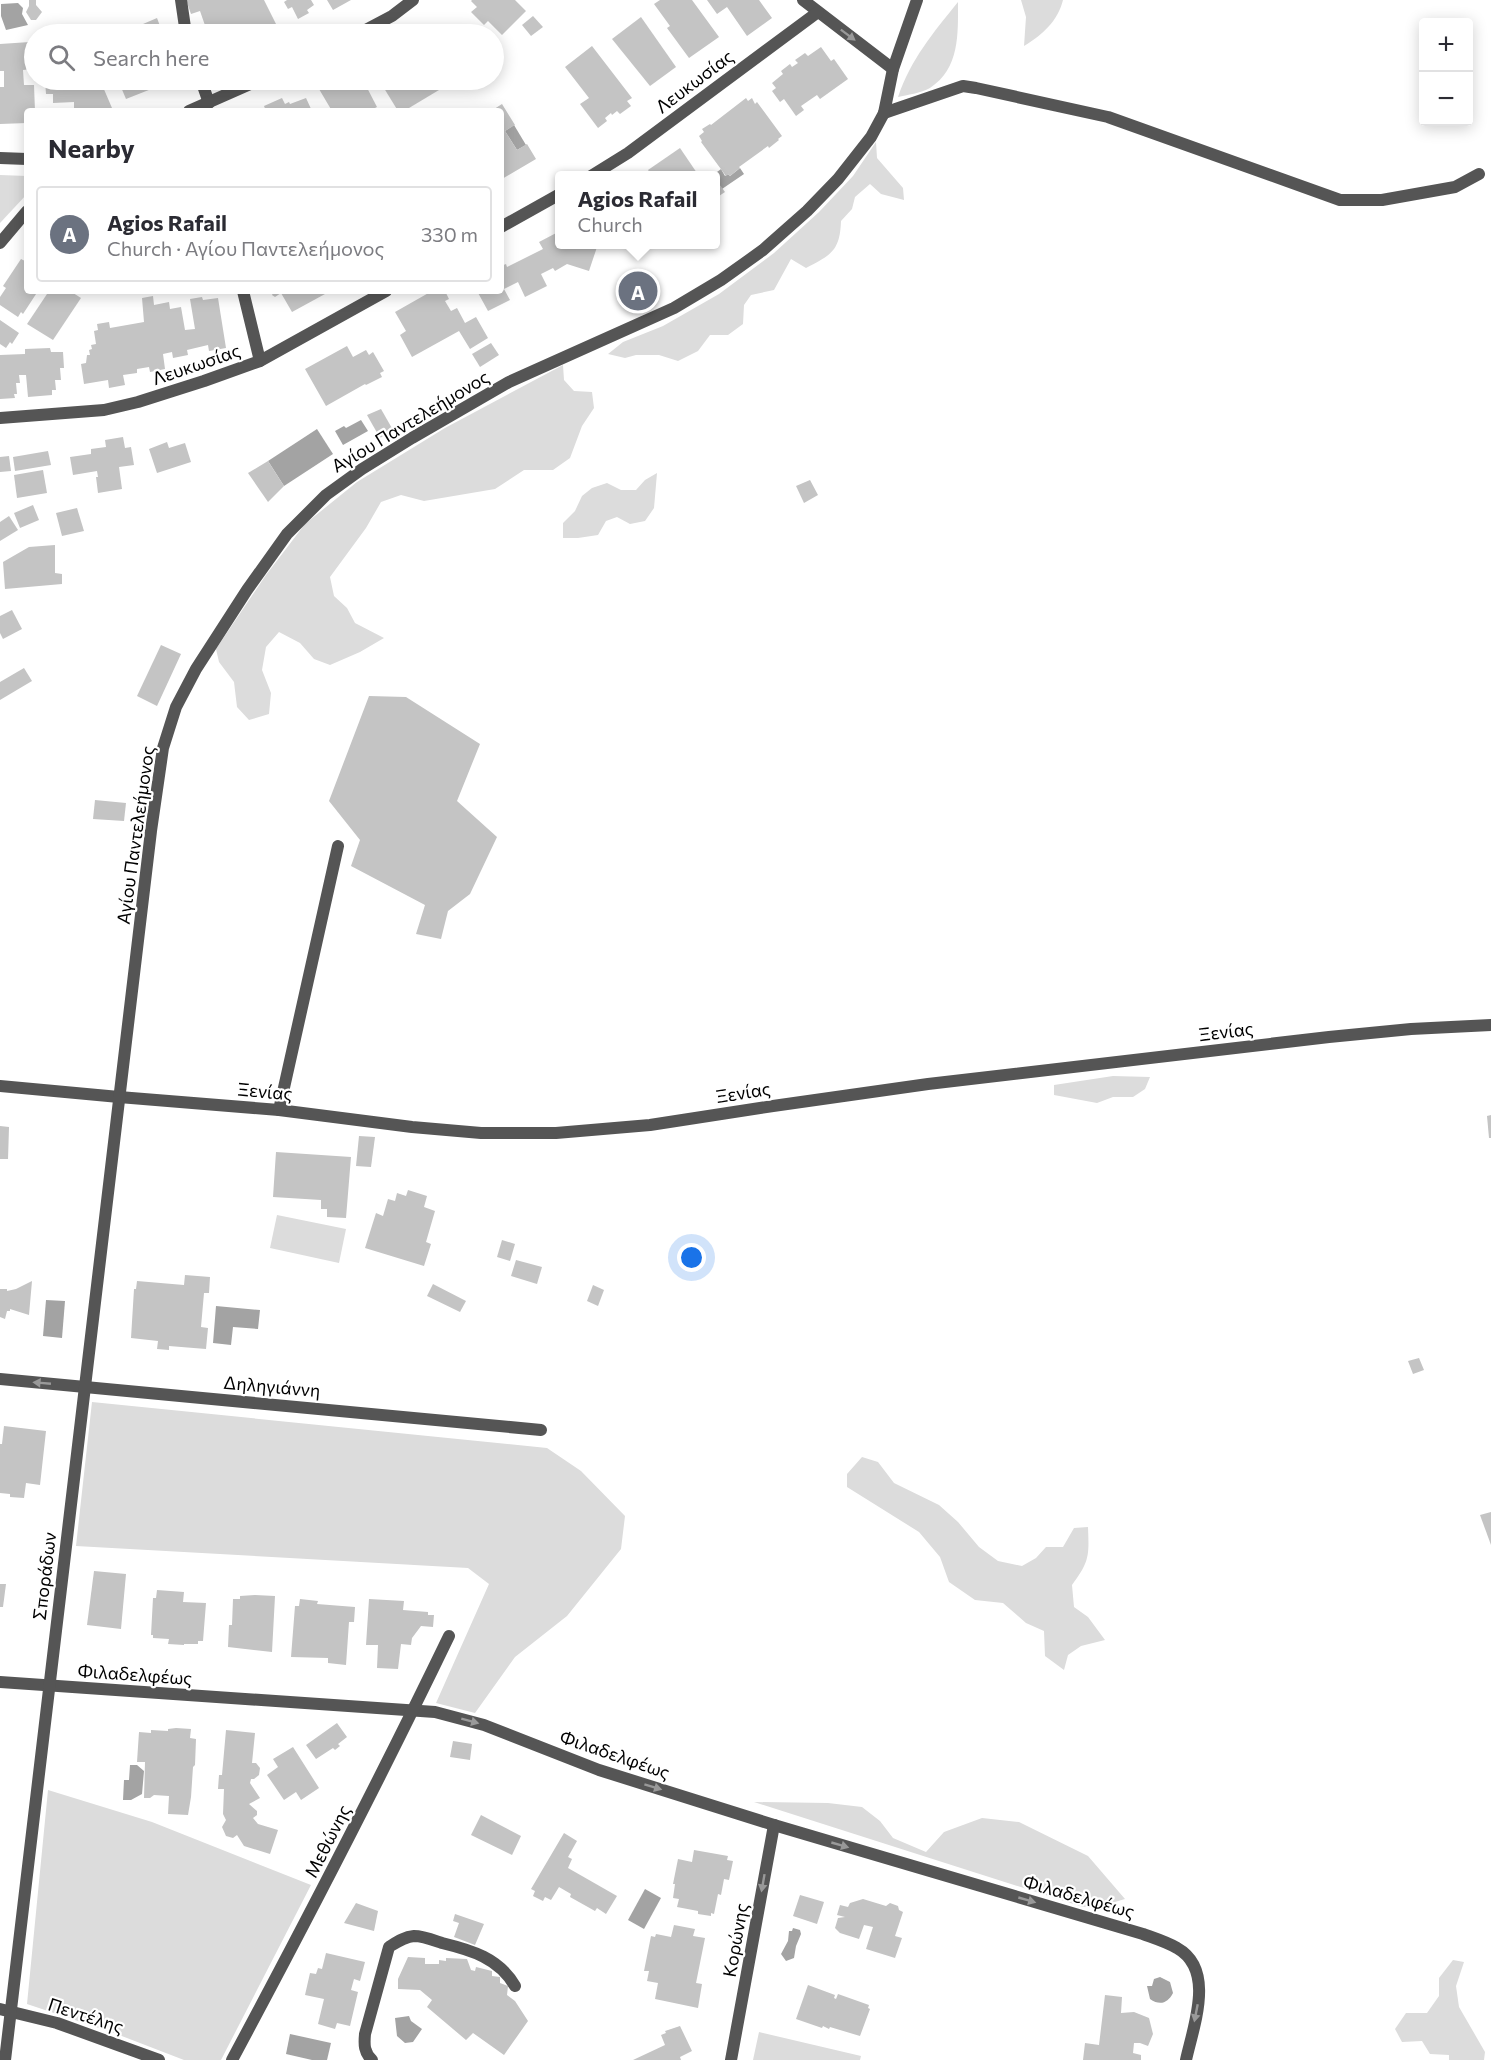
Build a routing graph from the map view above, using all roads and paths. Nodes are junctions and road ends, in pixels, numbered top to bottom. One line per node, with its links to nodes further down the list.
1 (181, 0): 6 (street)
2 (413, 0): 7 (street)
3 (803, 0): 5 (street)
4 (917, 0): 8 (street, Αγίου Παντελεήμονος)
5 (818, 12): 8 (street, one-way to 8); 16 (street, Λευκωσίας)
6 (185, 24)
7 (377, 24)
8 (893, 69): 13 (street, Αγίου Παντελεήμονος)
9 (204, 90): 11 (street)
10 (238, 90): 11 (street)
11 (209, 103): 12 (street)
12 (197, 108)
13 (884, 113): 17 (street); 29 (street, Αγίου Παντελεήμονος)
14 (0, 158): 15 (street)
15 (24, 159)
16 (599, 171)
17 (1479, 174)
18 (555, 197): 20 (street)
19 (24, 215): 21 (street)
20 (504, 226)
21 (0, 243)
22 (244, 294): 24 (street)
23 (381, 294): 24 (street, Λευκωσίας)
24 (260, 361): 25 (street, Λευκωσίας)
25 (0, 418)
26 (338, 846): 30 (street)
27 (1491, 1025): 30 (street, Ξενίας)
28 (0, 1086): 29 (street, Ξενίας)
29 (119, 1097): 30 (street, Ξενίας); 32 (street, Σποράδων)
30 (279, 1110)
31 (0, 1379): 32 (street, Δηληγιάννη, one-way to 31)
32 (85, 1386): 33 (street, Δηληγιάννη); 36 (street, Σποράδων)
33 (542, 1430)
34 (448, 1636): 37 (street, Μεθώνης)
35 (0, 1682): 36 (street, Φιλαδελφέως)
36 (49, 1687): 37 (street, Φιλαδελφέως); 40 (street, Σποράδων)
37 (413, 1710): 38 (street, Φιλαδελφέως, one-way to 38); 43 (street, Μεθώνης)
38 (774, 1825): 45 (street, Κορώνης, one-way to 45); 46 (street, Φιλαδελφέως, one-way to 46)
39 (515, 1986): 44 (street)
40 (6, 2010): 41 (street, Σποράδων); 42 (street, Πεντέλης)
41 (5, 2060)
42 (159, 2060)
43 (232, 2060)
44 (372, 2060)
45 (731, 2060)
46 (1186, 2060)

